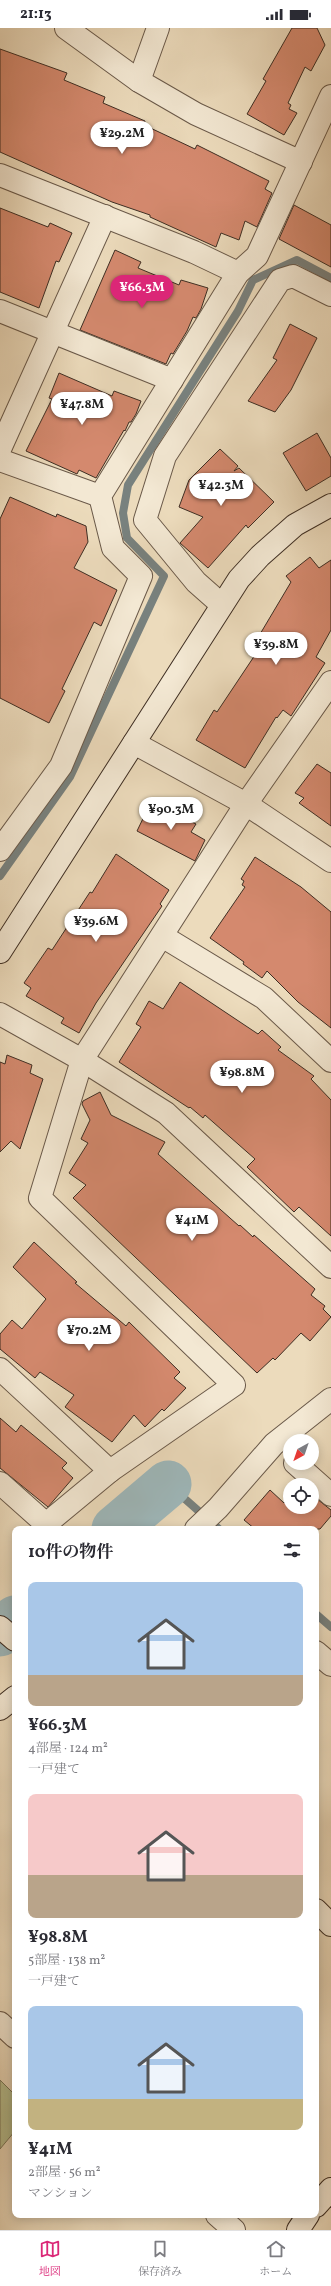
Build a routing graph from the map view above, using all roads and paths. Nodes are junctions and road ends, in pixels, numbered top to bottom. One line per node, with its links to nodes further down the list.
1 (66, 28): 3 (street)
2 (158, 28): 3 (street)
3 (139, 81): 5 (street)
4 (331, 96): 5 (street)
5 (301, 162): 8 (street)
6 (0, 175): 7 (street)
7 (105, 216): 9 (street); 13 (street)
8 (261, 258): 9 (street); 10 (street)
9 (238, 273): 14 (street)
10 (280, 280): 11 (street); 19 (street)
11 (331, 295)
12 (0, 311): 13 (street)
13 (54, 332): 14 (street); 15 (street)
14 (172, 380): 17 (street)
15 (0, 449)
16 (0, 460): 17 (street)
17 (100, 496): 23 (street)
18 (331, 505): 19 (street)
19 (222, 605): 21 (street)
20 (331, 682): 22 (street)
21 (134, 743): 22 (street); 26 (street)
22 (246, 804): 24 (street); 25 (street)
23 (0, 850)
24 (331, 861)
25 (162, 936): 28 (street); 29 (street)
26 (0, 952)
27 (0, 1014): 28 (street)
28 (82, 1060): 30 (street); 36 (street)
29 (331, 1061)
30 (331, 1267)
31 (0, 1369): 36 (street)
32 (331, 1399): 33 (street)
33 (274, 1444): 34 (street); 39 (street)
34 (283, 1452)
35 (303, 1470): 38 (street)
36 (110, 1471): 37 (street)
37 (0, 1483)
38 (331, 1495)
39 (199, 1526)
40 (0, 1627): 41 (street)
41 (12, 1637)
42 (319, 1655): 43 (street)
43 (331, 1665)
44 (12, 1699): 45 (street)
45 (0, 1709)
46 (319, 1913): 47 (street)
47 (331, 1925)
48 (0, 2023): 49 (street)
49 (12, 2034)
50 (331, 2189): 51 (street)
51 (319, 2203)
52 (220, 2218): 54 (street)
53 (306, 2218): 55 (street)
54 (234, 2230)
55 (298, 2230)

